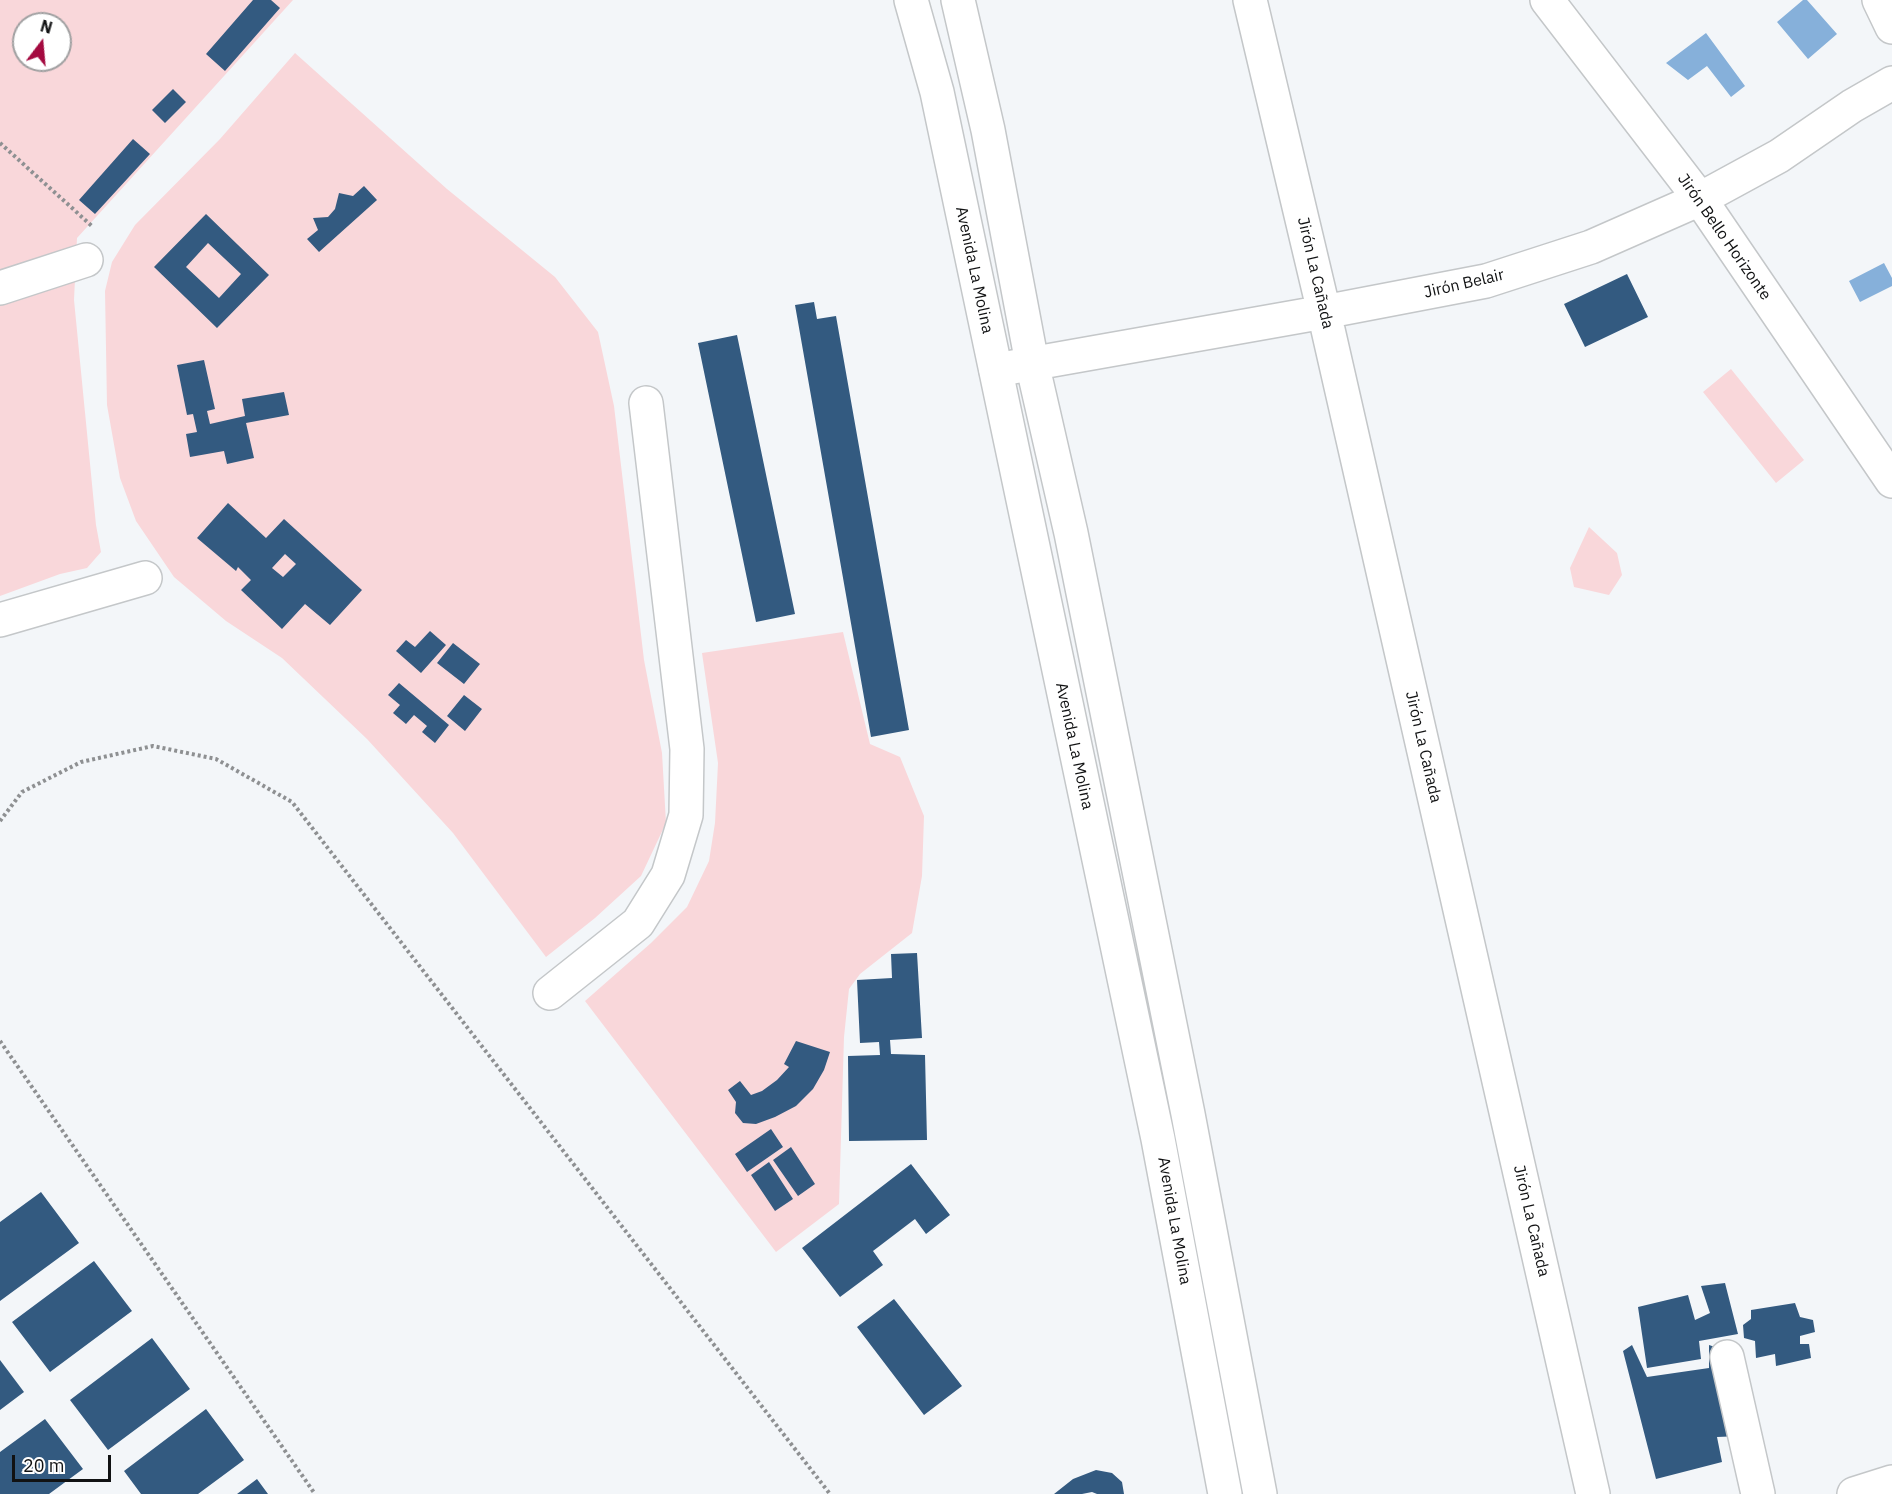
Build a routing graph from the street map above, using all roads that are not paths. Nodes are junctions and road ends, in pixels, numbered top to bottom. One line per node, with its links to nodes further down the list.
1 (912, 0): 13 (street, Avenida La Molina)
2 (958, 0): 12 (street, Avenida La Molina)
3 (1250, 0): 11 (street, Jirón La Cañada)
4 (1547, 0): 8 (street, Jirón Bello Horizonte)
5 (1879, 0): 6 (street)
6 (1892, 27)
7 (1892, 83): 8 (street, Jirón Belair)
8 (1700, 199): 11 (street, Jirón Belair); 15 (street, Jirón Bello Horizonte)
9 (93, 246): 10 (street)
10 (0, 288)
11 (1324, 312): 12 (street, Jirón Belair); 23 (street, Jirón La Cañada)
12 (1032, 363): 13 (street, Jirón Belair); 22 (street, Avenida La Molina)
13 (996, 370): 21 (street, Avenida La Molina)
14 (646, 403): 18 (street)
15 (1892, 482)
16 (145, 578): 17 (street)
17 (0, 620)
18 (550, 993)
19 (1727, 1357): 24 (street)
20 (1892, 1482): 25 (street)
21 (1226, 1494)
22 (1260, 1494)
23 (1593, 1494)
24 (1758, 1494)
25 (1854, 1494)

